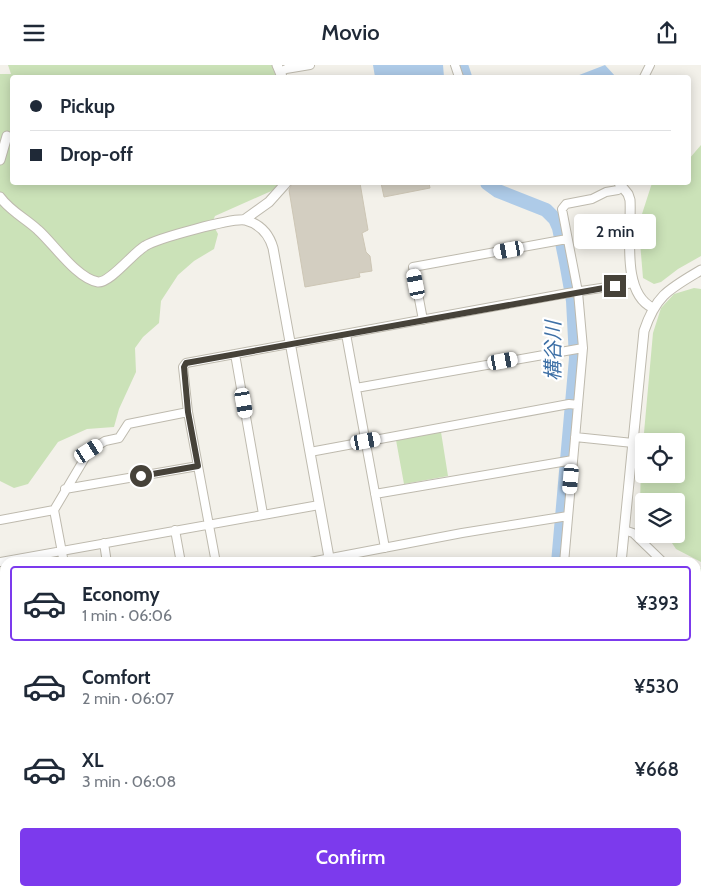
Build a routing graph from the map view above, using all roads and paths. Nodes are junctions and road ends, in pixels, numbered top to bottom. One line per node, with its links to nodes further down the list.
1 (310, 65): 2 (street)
2 (280, 72)
3 (7, 136): 4 (street)
4 (0, 160)
5 (284, 185): 9 (street)
6 (620, 185): 10 (street)
7 (621, 185): 12 (street)
8 (0, 197): 9 (street)
9 (244, 220): 17 (street)
10 (563, 240): 13 (street); 15 (street)
11 (701, 271): 14 (street)
12 (634, 283): 13 (street); 14 (street)
13 (573, 293): 15 (street); 18 (street)
14 (653, 308): 25 (street)
15 (423, 320): 16 (street)
16 (346, 333): 17 (street); 20 (street)
17 (290, 343): 19 (street); 26 (street)
18 (578, 348): 20 (street); 21 (street)
19 (235, 354): 22 (street); 33 (street)
20 (356, 388): 24 (street)
21 (574, 405): 23 (street); 24 (street)
22 (188, 412): 28 (street); 29 (street)
23 (575, 437): 25 (street); 27 (street)
24 (366, 441): 26 (street); 30 (street)
25 (633, 443): 38 (street)
26 (310, 452): 31 (street)
27 (570, 460): 30 (street); 34 (street)
28 (198, 466): 29 (street); 36 (street)
29 (65, 489): 32 (street)
30 (375, 495): 40 (street)
31 (319, 505): 33 (street); 47 (street)
32 (54, 510): 35 (street); 41 (street)
33 (264, 514): 36 (street)
34 (564, 516): 40 (street); 49 (street)
35 (0, 520)
36 (209, 524): 37 (street); 46 (street)
37 (175, 530): 39 (street); 45 (street)
38 (624, 530): 50 (street); 51 (street)
39 (104, 543): 41 (street); 44 (street)
40 (385, 548): 48 (street)
41 (61, 550): 42 (street); 43 (street)
42 (25, 557)
43 (63, 557)
44 (106, 557)
45 (180, 557)
46 (215, 557)
47 (328, 557)
48 (343, 557)
49 (564, 557)
50 (622, 557)
51 (658, 557)

